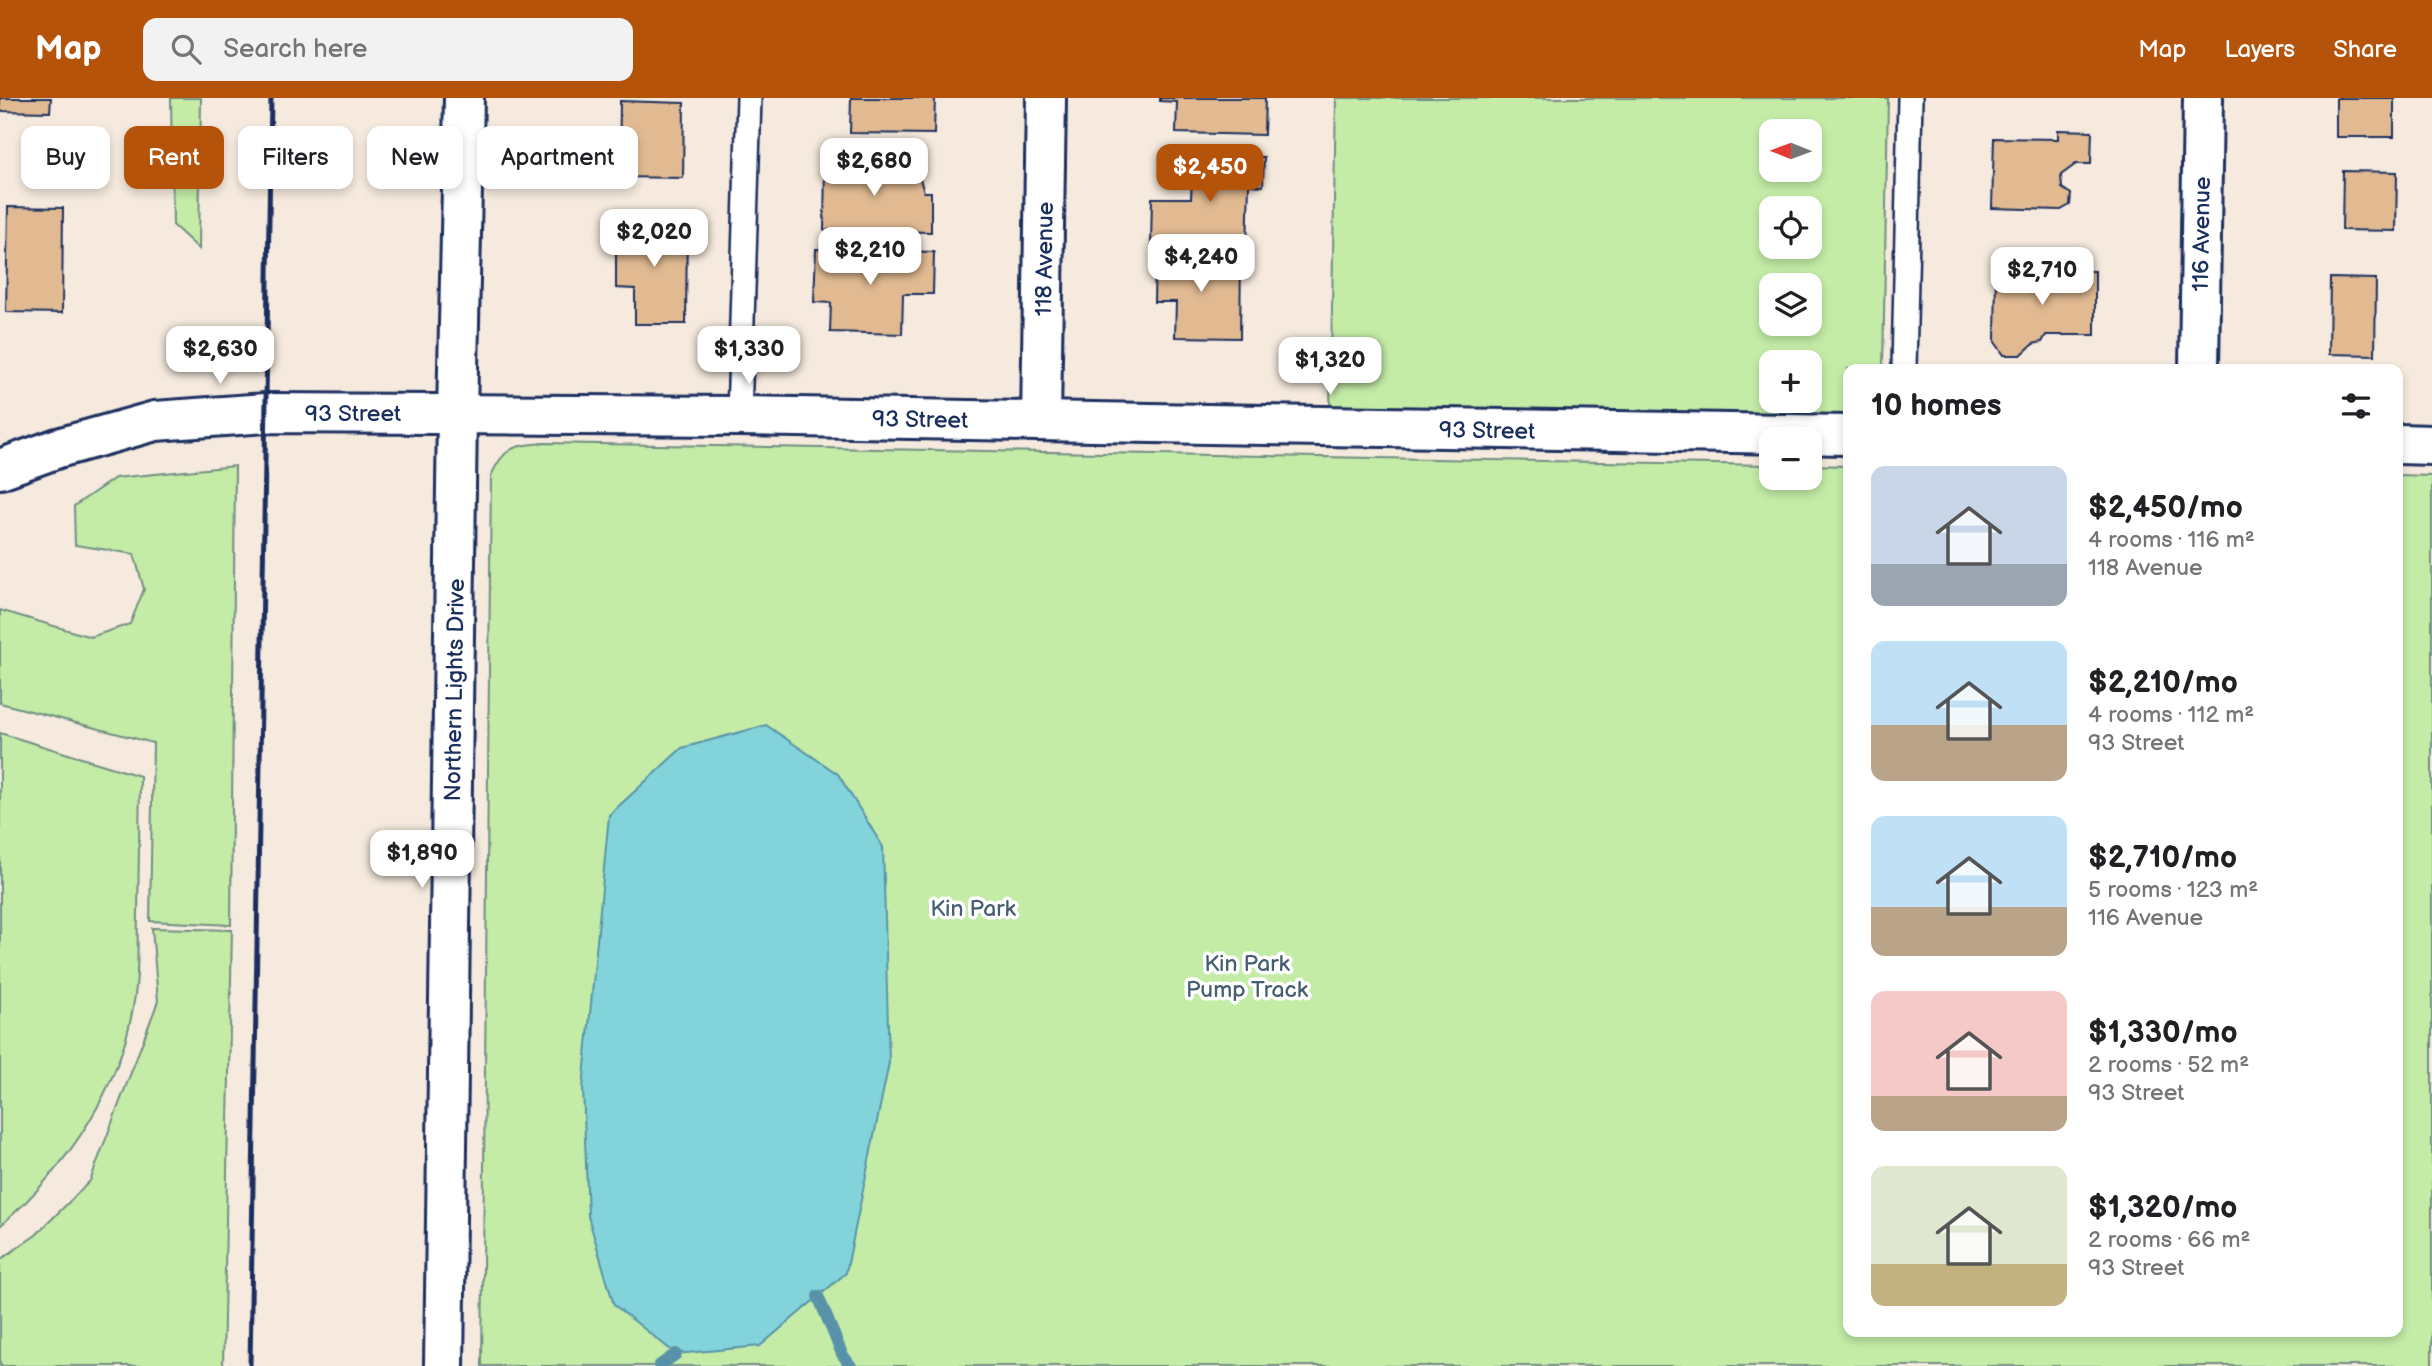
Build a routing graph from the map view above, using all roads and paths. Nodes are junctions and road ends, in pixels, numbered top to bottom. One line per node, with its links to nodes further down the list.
1 (464, 98): 8 (street, Northern Lights Drive)
2 (749, 98): 9 (lane)
3 (1046, 98): 10 (street, 118 Avenue)
4 (1910, 98): 6 (lane)
5 (2203, 98): 7 (street, 116 Avenue)
6 (1904, 364)
7 (2199, 364)
8 (457, 414): 9 (street, 93 Street); 14 (street, 93 Street); 15 (street, Northern Lights Drive)
9 (740, 416): 10 (street, 93 Street)
10 (1041, 421): 11 (street, 93 Street)
11 (1843, 435)
12 (2403, 444): 13 (street)
13 (2432, 445)
14 (0, 469)
15 (444, 1366)

